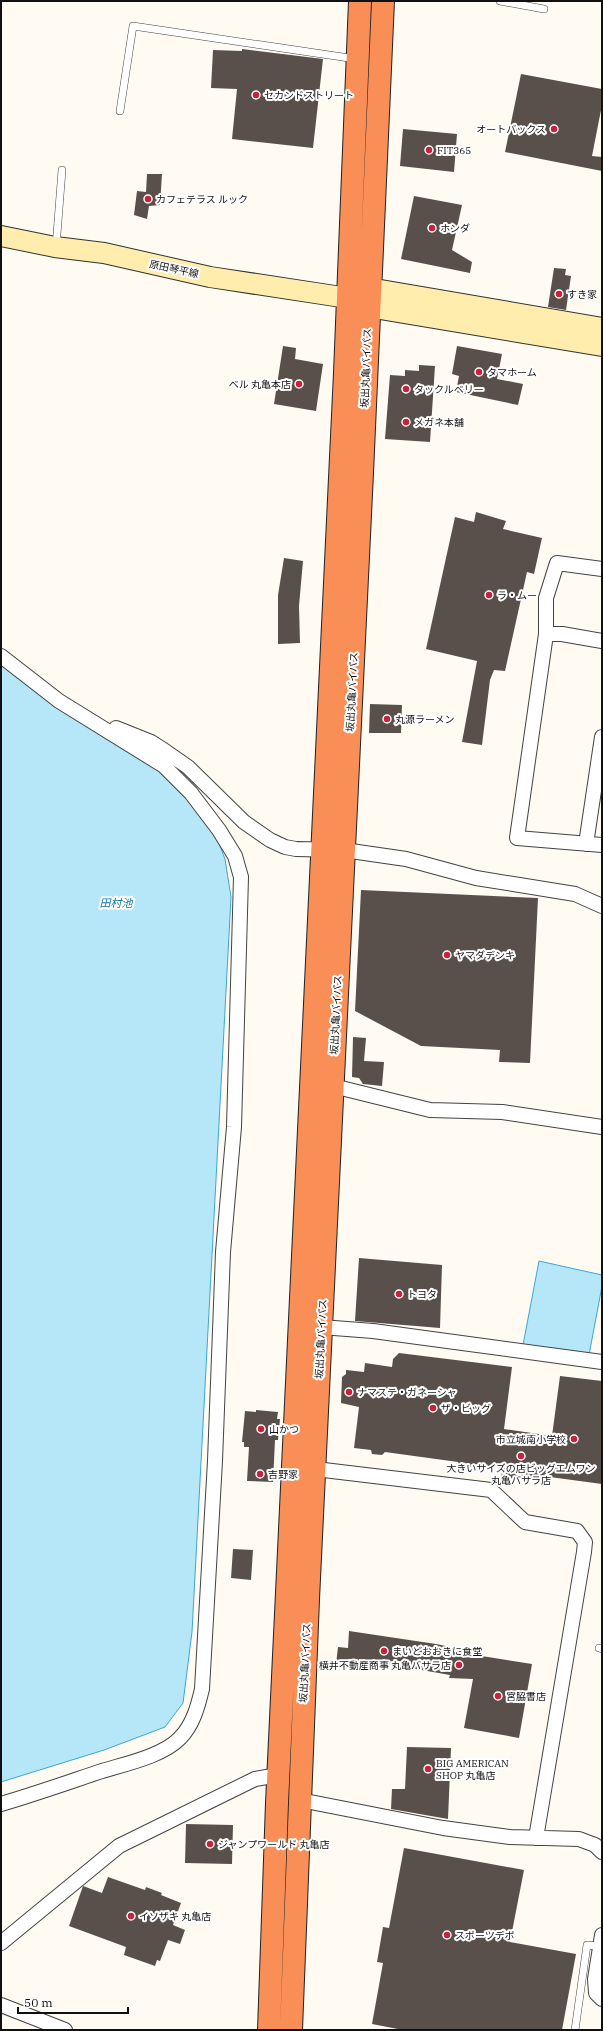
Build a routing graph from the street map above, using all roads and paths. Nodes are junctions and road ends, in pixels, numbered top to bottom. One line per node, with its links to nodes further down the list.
1 (360, 1): 5 (highway, 坂出丸亀バイパス)
2 (383, 1): 11 (highway, 坂出丸亀バイパス)
3 (500, 1): 4 (lane)
4 (544, 10)
5 (357, 59): 6 (lane); 10 (highway, 坂出丸亀バイパス)
6 (120, 111)
7 (62, 170): 9 (lane)
8 (1, 236): 9 (street, 原田琴平線)
9 (56, 247): 10 (street, 原田琴平線)
10 (348, 298): 11 (street); 22 (highway, 坂出丸亀バイパス)
11 (369, 298): 12 (street); 13 (street); 23 (highway, 坂出丸亀バイパス)
12 (602, 328)
13 (602, 346)
14 (602, 568): 15 (street)
15 (546, 634): 16 (street); 20 (street)
16 (602, 641)
17 (1, 656): 18 (street)
18 (99, 725): 22 (street); 32 (street)
19 (602, 736): 20 (street)
20 (586, 844): 21 (street)
21 (602, 845)
22 (321, 850): 23 (street); 29 (highway, 坂出丸亀バイパス)
23 (344, 850): 24 (street); 25 (highway, 坂出丸亀バイパス)
24 (602, 906)
25 (333, 1086): 26 (street); 27 (highway, 坂出丸亀バイパス)
26 (602, 1127)
27 (321, 1327): 28 (street); 29 (highway, 坂出丸亀バイパス)
28 (602, 1362)
29 (304, 1468): 30 (highway, 坂出丸亀バイパス); 31 (highway, 坂出丸亀バイパス); 33 (street)
30 (278, 1775): 36 (street); 40 (highway, 坂出丸亀バイパス)
31 (300, 1800): 33 (street); 41 (highway, 坂出丸亀バイパス)
32 (1, 1804)
33 (536, 1838): 34 (street)
34 (602, 1852)
35 (601, 1940): 37 (street); 42 (lane)
36 (1, 1942)
37 (602, 1999)
38 (1, 2005): 39 (street)
39 (65, 2030)
40 (269, 2030)
41 (291, 2030)
42 (575, 2030)

